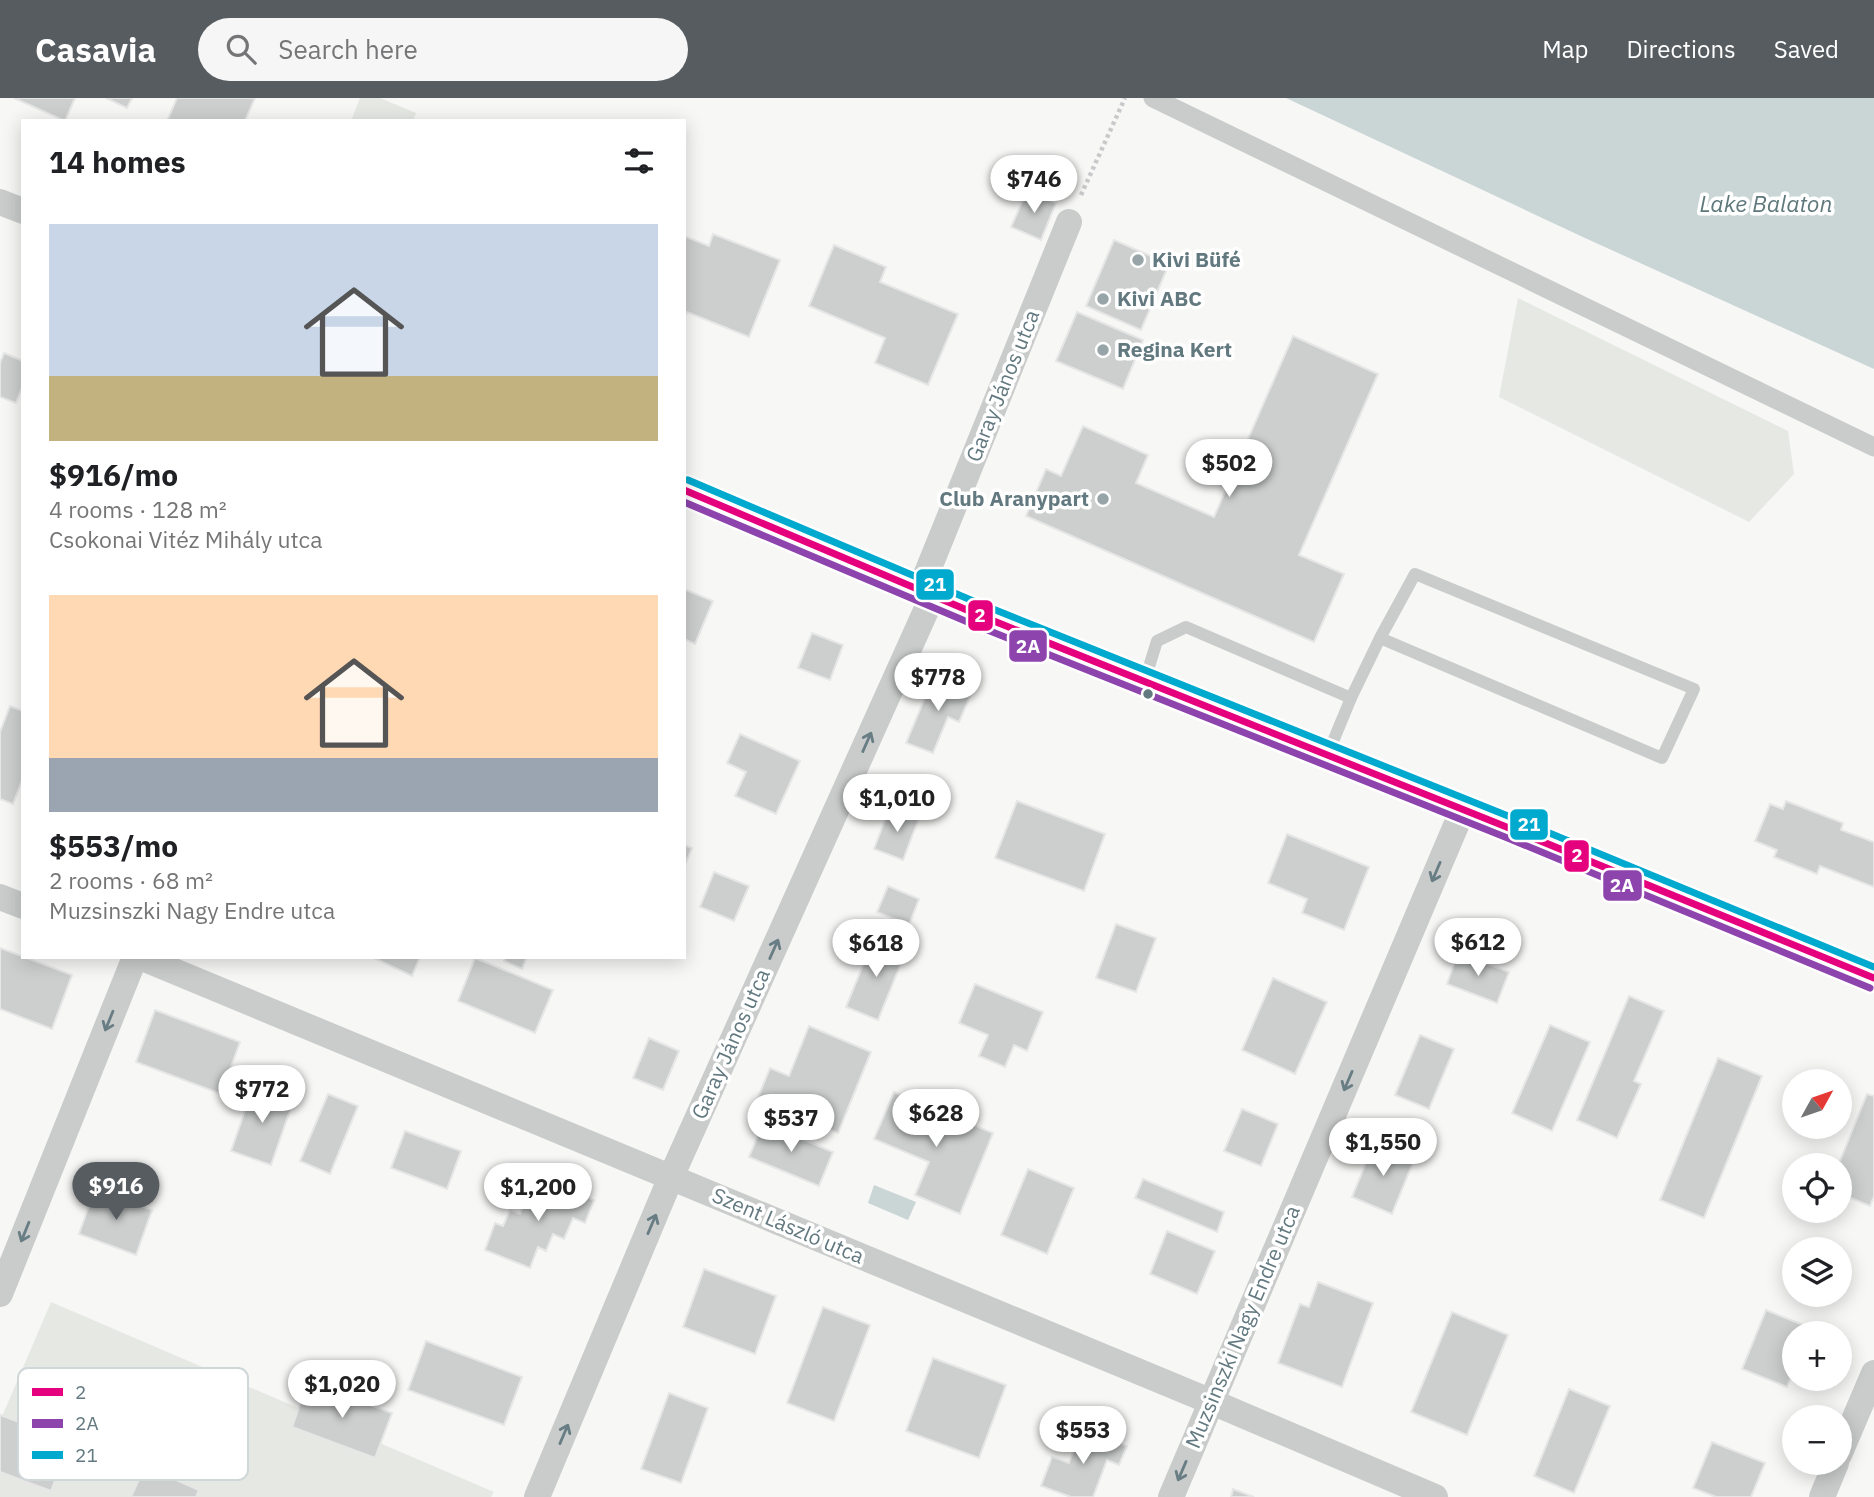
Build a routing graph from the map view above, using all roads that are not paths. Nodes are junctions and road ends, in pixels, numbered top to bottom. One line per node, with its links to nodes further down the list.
1 (1153, 98): 5 (street)
2 (0, 202): 3 (street)
3 (21, 210)
4 (1069, 222): 7 (street, Garay János utca)
5 (1874, 447)
6 (686, 491): 7 (street)
7 (927, 592): 9 (street); 18 (street, Garay János utca, one-way to 7)
8 (1380, 638): 8 (lane); 10 (lane)
9 (1144, 683): 10 (lane); 11 (street)
10 (1351, 698): 11 (lane)
11 (1327, 755): 12 (street)
12 (1463, 809): 17 (street); 21 (street, Muzsinszki Nagy Endre utca, one-way to 21)
13 (0, 897): 14 (street)
14 (21, 905)
15 (134, 959): 19 (street, one-way to 19)
16 (145, 959): 18 (street, Szent László utca)
17 (1874, 978)
18 (671, 1177): 21 (street, Szent László utca); 24 (street, Garay János utca, one-way to 18)
19 (0, 1294)
20 (1874, 1373): 22 (street)
21 (1212, 1402): 25 (street, Muzsinszki Nagy Endre utca, one-way to 25); 26 (street, Szent László utca)
22 (1852, 1425)
23 (1831, 1475): 27 (street)
24 (537, 1497)
25 (1171, 1497)
26 (1435, 1497)
27 (1822, 1497)

